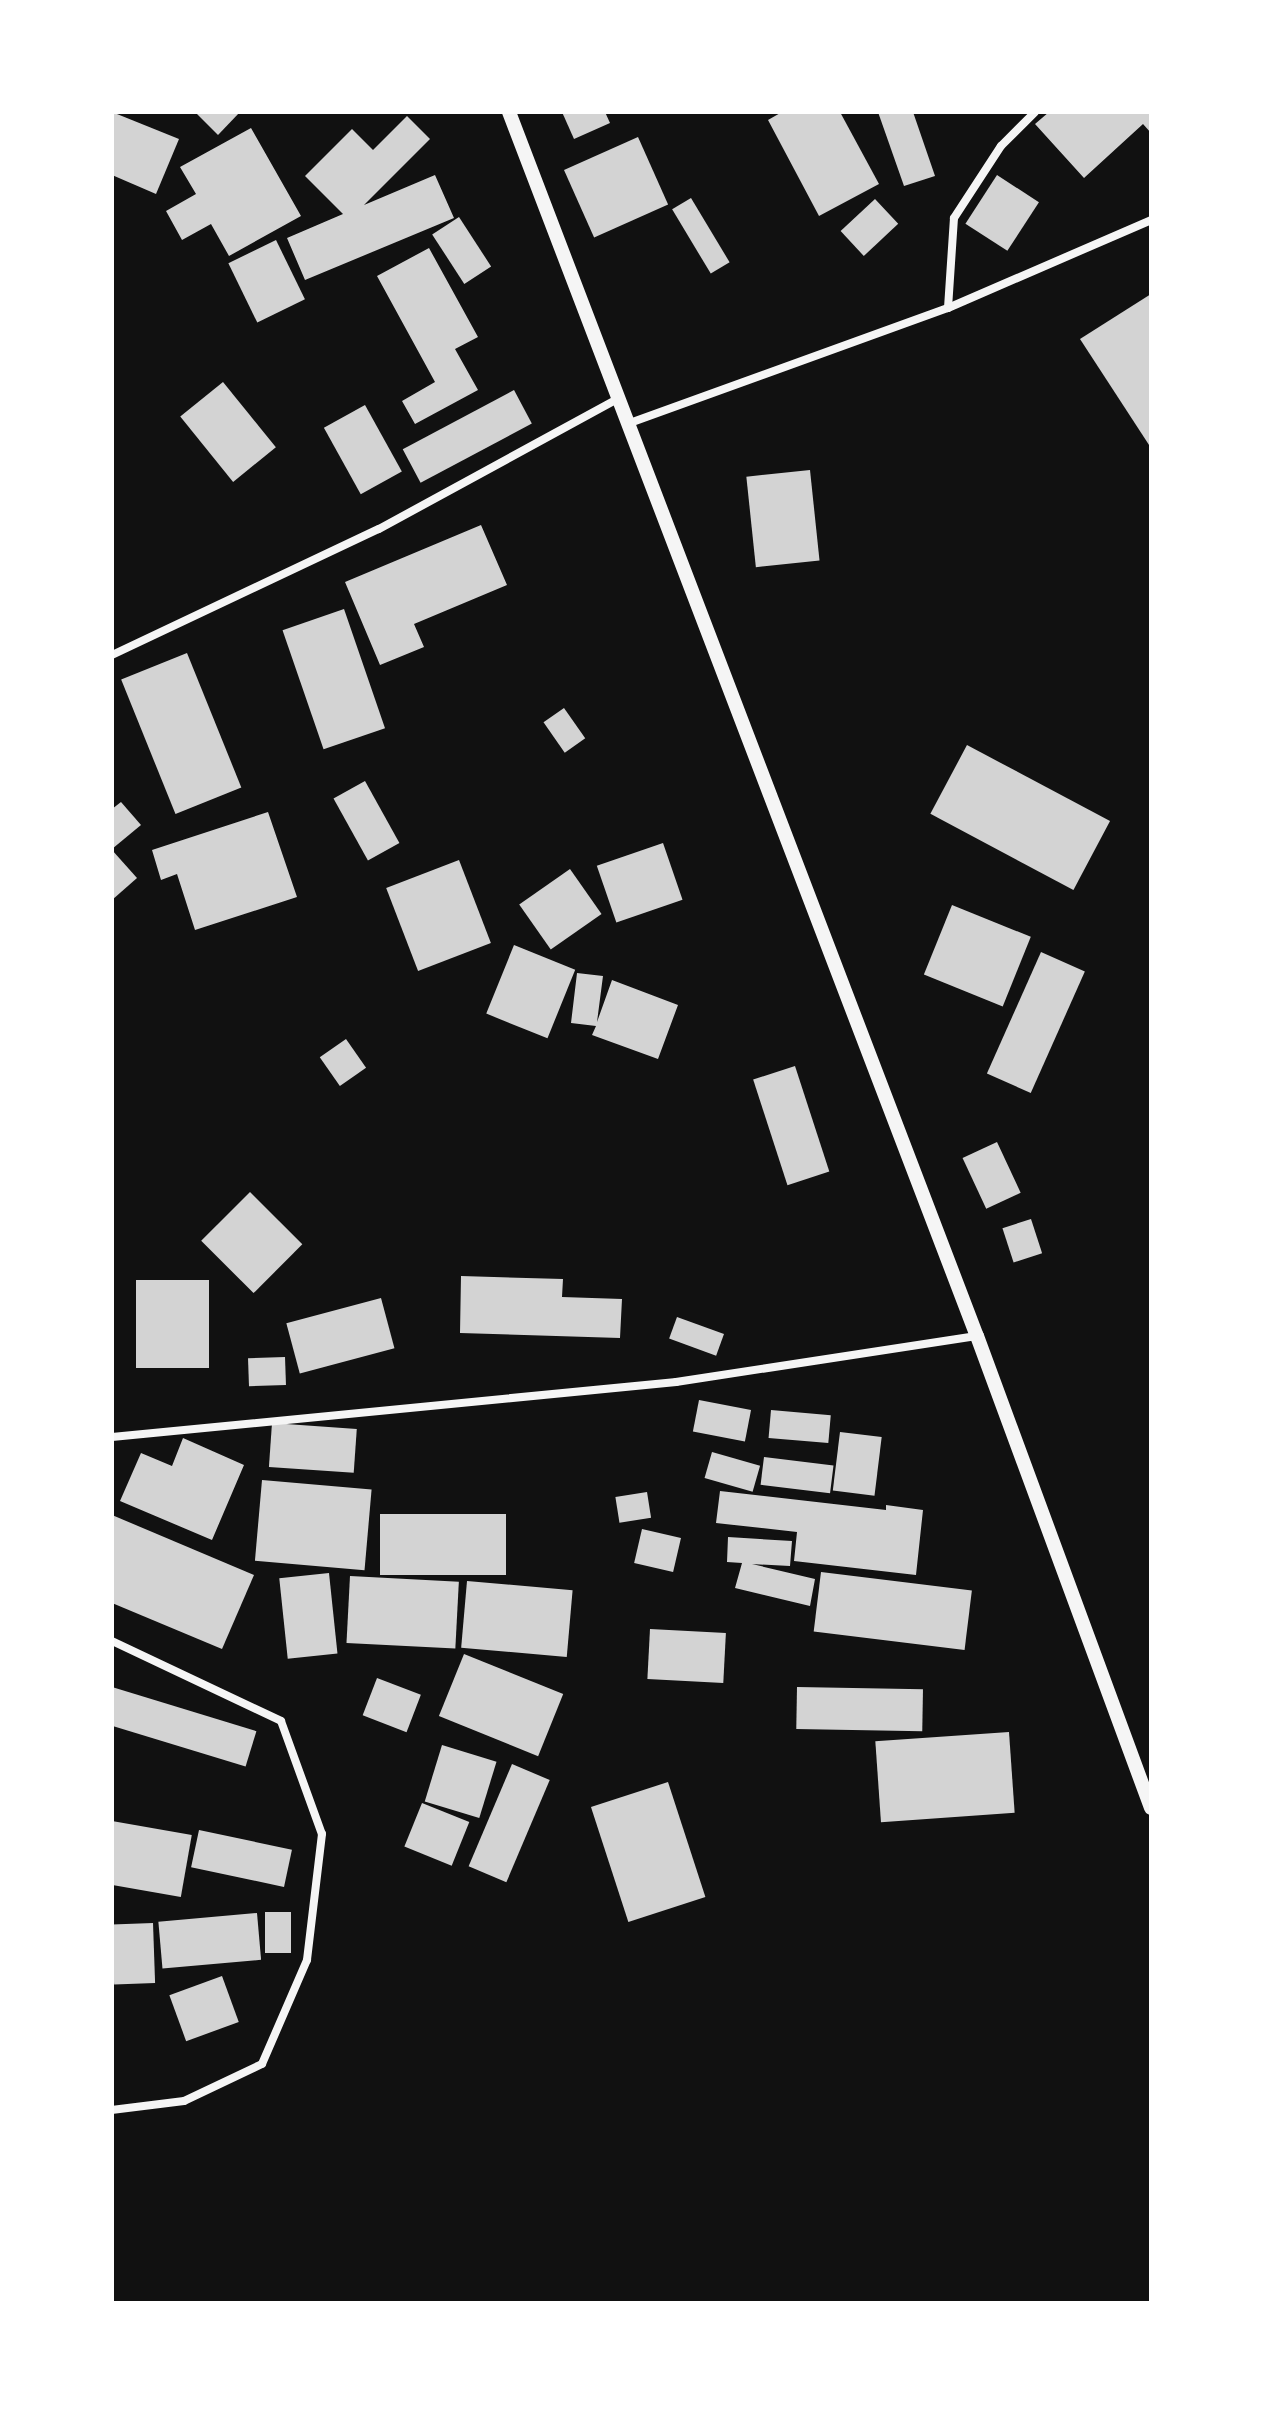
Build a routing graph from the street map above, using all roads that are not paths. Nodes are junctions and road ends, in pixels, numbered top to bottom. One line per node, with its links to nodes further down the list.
1 (509, 112): 5 (street)
2 (1035, 112): 4 (street)
3 (1151, 220): 4 (street)
4 (948, 308): 6 (street)
5 (617, 399): 6 (street); 7 (street)
6 (627, 424): 8 (street)
7 (112, 655)
8 (977, 1336): 9 (street); 11 (street)
9 (112, 1437)
10 (112, 1641): 12 (street)
11 (1151, 1808)
12 (112, 2110)

